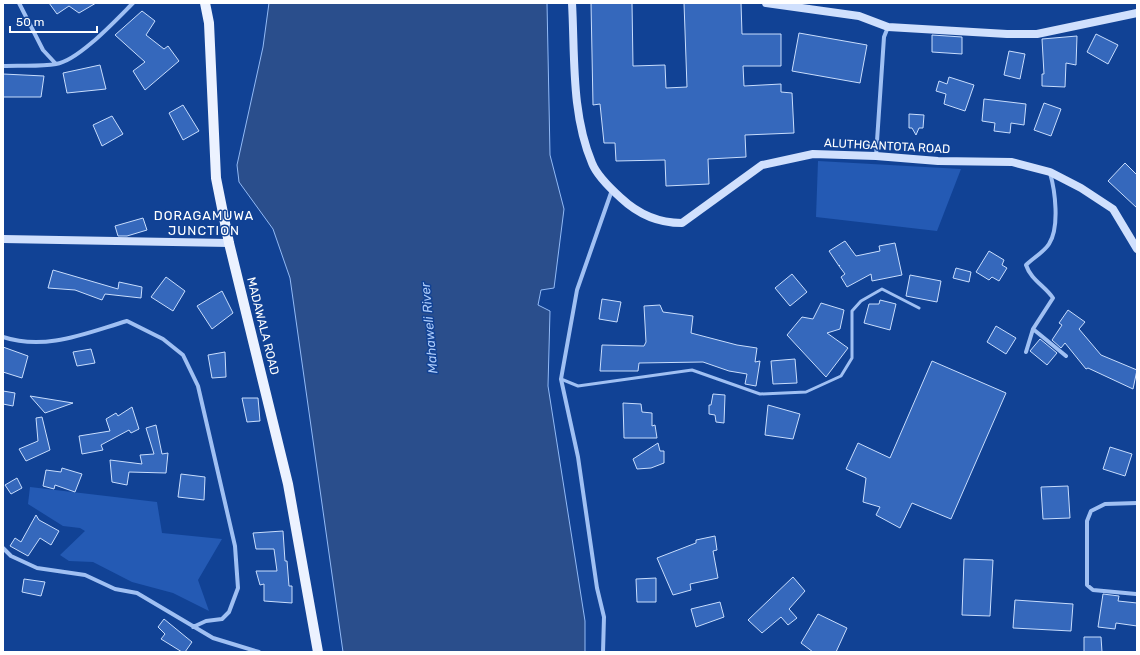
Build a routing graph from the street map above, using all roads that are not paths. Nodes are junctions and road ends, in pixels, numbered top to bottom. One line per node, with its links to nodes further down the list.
1 (19, 3): 8 (street)
2 (132, 3): 8 (street)
3 (205, 3): 14 (main road, MADAWALA ROAD)
4 (572, 3): 12 (street, ALUTHGANTOTA ROAD)
5 (766, 3): 7 (street)
6 (1137, 13): 7 (street)
7 (888, 27): 10 (street)
8 (56, 64): 9 (street)
9 (3, 66)
10 (876, 156): 11 (street, ALUTHGANTOTA ROAD); 12 (street, ALUTHGANTOTA ROAD)
11 (1050, 172): 15 (street, ALUTHGANTOTA ROAD); 17 (street)
12 (612, 190): 21 (street)
13 (3, 239): 14 (street)
14 (229, 243): 27 (main road, MADAWALA ROAD)
15 (1137, 249)
16 (919, 308): 21 (lane)
17 (1033, 329): 19 (street); 20 (street)
18 (3, 337): 25 (street)
19 (1026, 352)
20 (1066, 356)
21 (562, 379): 28 (street)
22 (1137, 503): 24 (street)
23 (3, 548): 25 (street)
24 (1136, 594)
25 (193, 627): 26 (street)
26 (259, 652)
27 (318, 652)
28 (604, 652)

